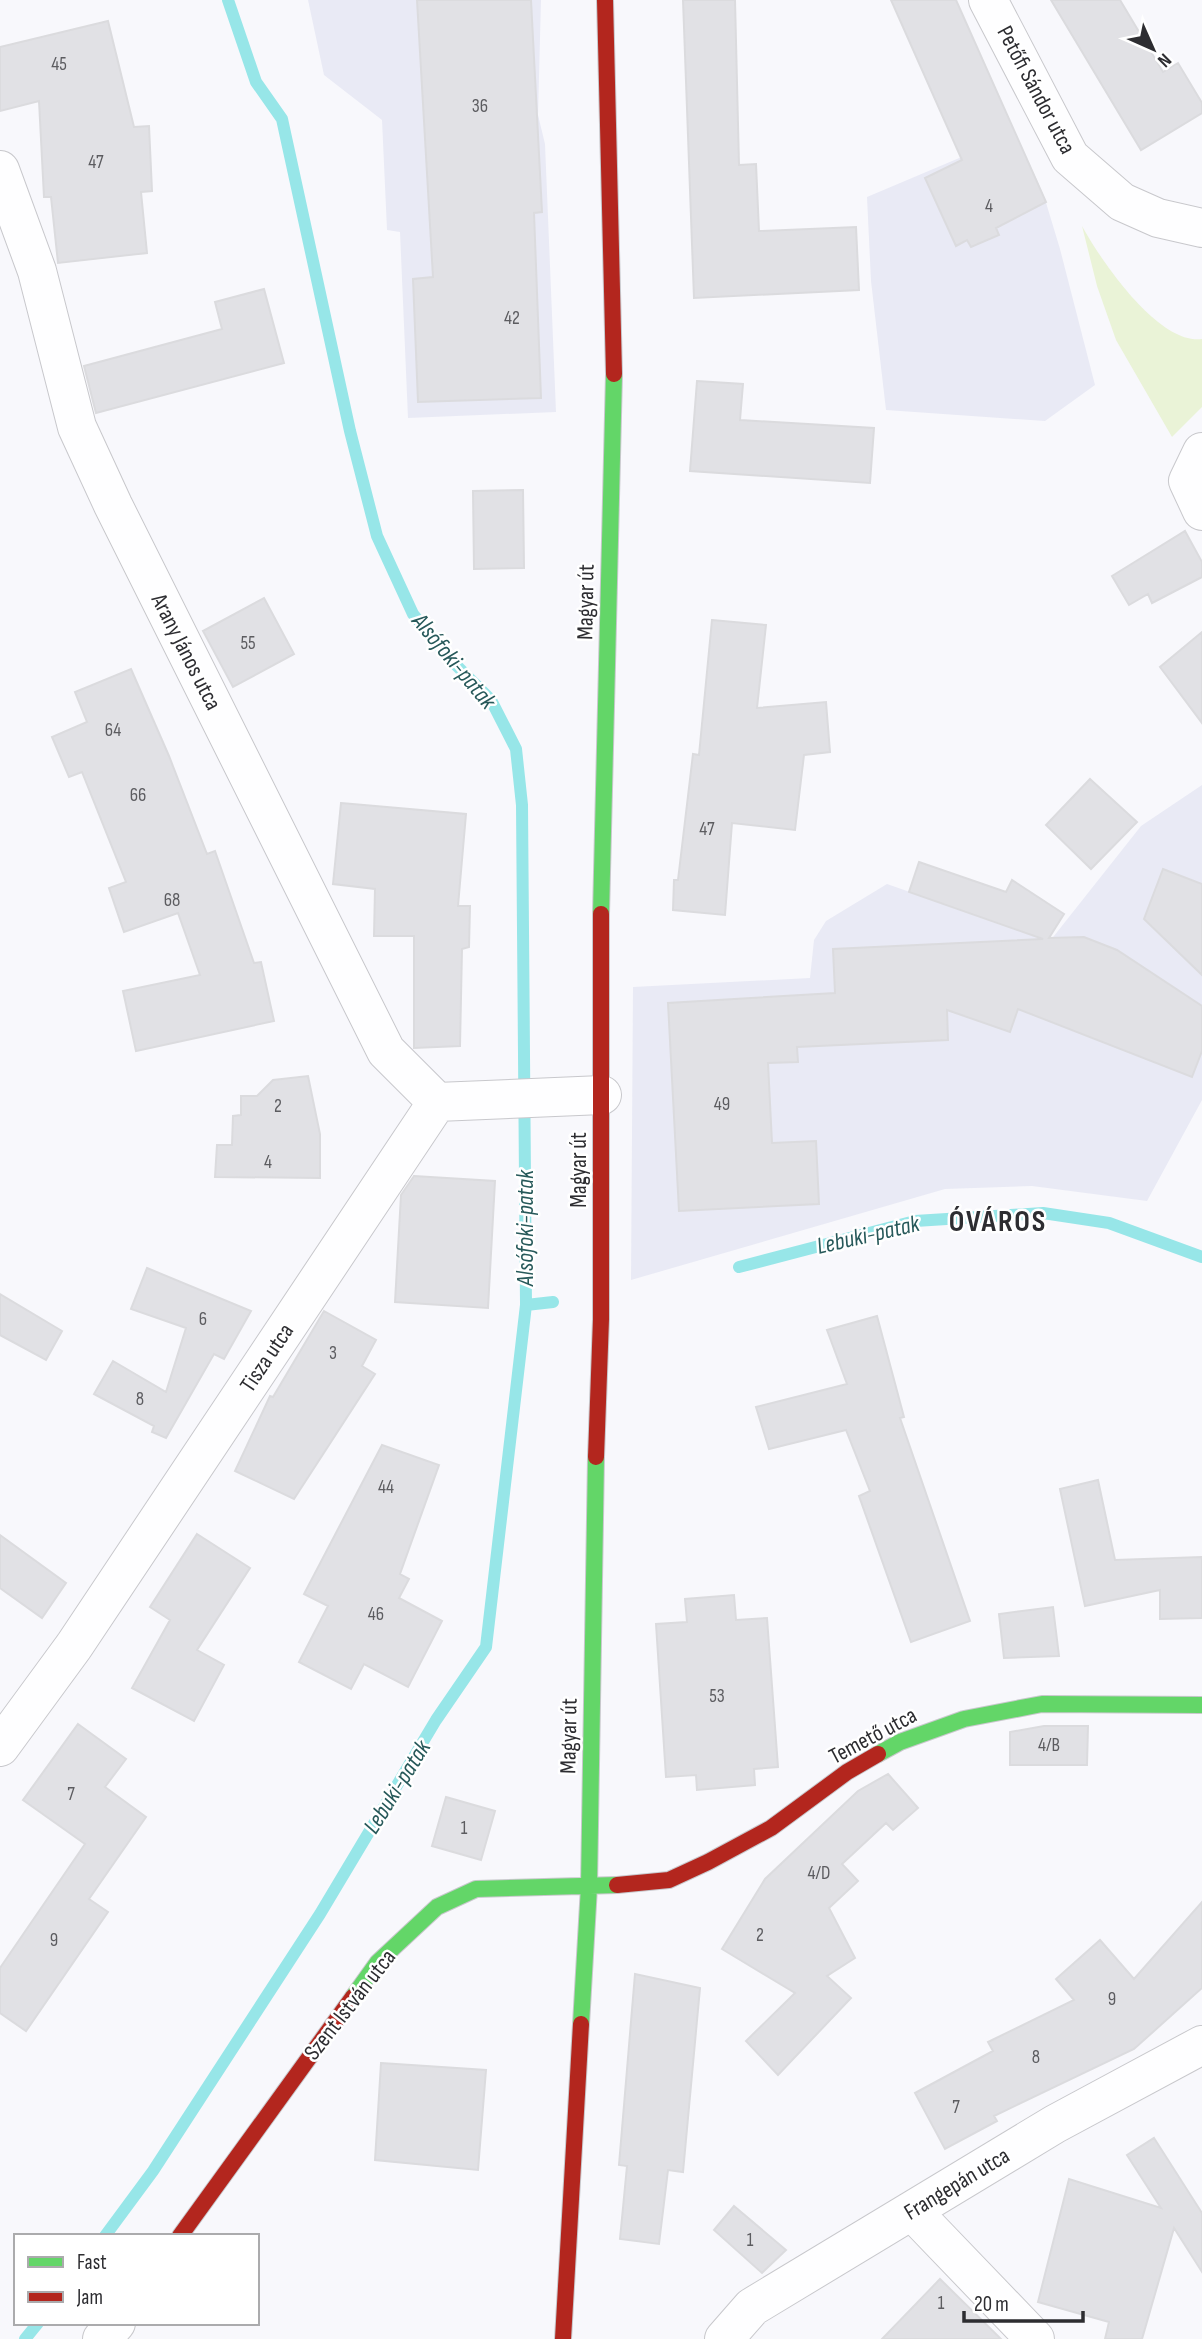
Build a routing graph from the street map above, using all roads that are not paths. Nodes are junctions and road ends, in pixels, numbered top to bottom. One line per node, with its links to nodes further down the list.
1 (605, 0): 5 (street, Magyar út)
2 (988, 0): 4 (street, Petőfi Sándor utca)
3 (0, 170): 6 (street, Arany János utca)
4 (1202, 228)
5 (602, 1095): 6 (street); 9 (street, Magyar út)
6 (437, 1102): 8 (street, Tisza utca)
7 (1202, 1705): 9 (street, Temető utca)
8 (0, 1747)
9 (589, 1887): 12 (street, Szent István utca); 15 (street, Magyar út)
10 (1202, 2045): 11 (street, Frangepán utca)
11 (912, 2211): 16 (street, Frangepán utca); 17 (street)
12 (181, 2234)
13 (114, 2325): 14 (street)
14 (102, 2339)
15 (563, 2339)
16 (724, 2339)
17 (1035, 2339)

